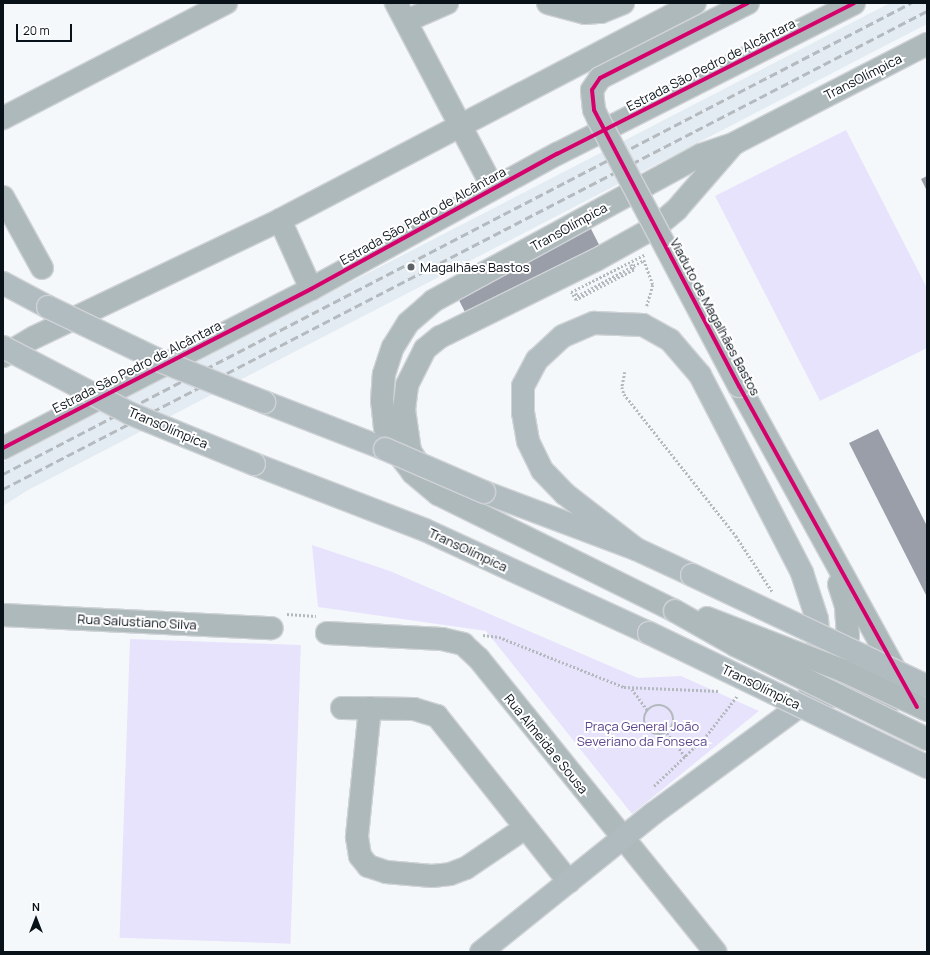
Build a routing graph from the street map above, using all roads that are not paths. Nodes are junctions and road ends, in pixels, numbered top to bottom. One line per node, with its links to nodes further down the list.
1 (226, 3): 10 (street)
2 (447, 3): 8 (street)
3 (548, 3): 4 (street)
4 (623, 3)
5 (695, 3): 11 (street)
6 (748, 3): 23 (street, Viaduto de Magalhães Bastos, bridge)
7 (854, 3): 13 (street, Estrada São Pedro de Alcântara)
8 (401, 12): 11 (street)
9 (927, 44): 12 (street, TransOlímpica)
10 (3, 118)
11 (460, 126): 13 (street); 15 (street)
12 (735, 143): 22 (street, TransOlímpica); 22 (street, TransOlímpica)
13 (493, 188): 18 (street, Estrada São Pedro de Alcântara)
14 (3, 197): 16 (street)
15 (280, 220): 18 (street); 20 (street)
16 (42, 268)
17 (3, 283): 24 (highway, bridge)
18 (311, 289): 21 (street, Estrada São Pedro de Alcântara)
19 (3, 347): 35 (highway, TransOlímpica, bridge)
20 (3, 356)
21 (3, 448)
22 (438, 494): 25 (street, TransOlímpica)
23 (828, 548): 30 (street, Viaduto de Magalhães Bastos); 33 (street, Viaduto de Magalhães Bastos)
24 (636, 549): 29 (highway, bridge); 30 (highway)
25 (670, 607): 33 (street, TransOlímpica, bridge); 34 (street, TransOlímpica, bridge)
26 (3, 615): 27 (street, Rua Salustiano Silva)
27 (272, 628)
28 (326, 633): 37 (street, Rua Almeida e Sousa)
29 (927, 686)
30 (809, 699): 33 (main road); 37 (main road)
31 (342, 708): 32 (street)
32 (370, 708): 36 (street); 36 (street)
33 (924, 713)
34 (927, 739)
35 (927, 767)
36 (525, 828): 38 (street)
37 (622, 839): 38 (main road); 40 (street, Rua Almeida e Sousa)
38 (569, 882): 39 (main road)
39 (481, 952)
40 (715, 952)

